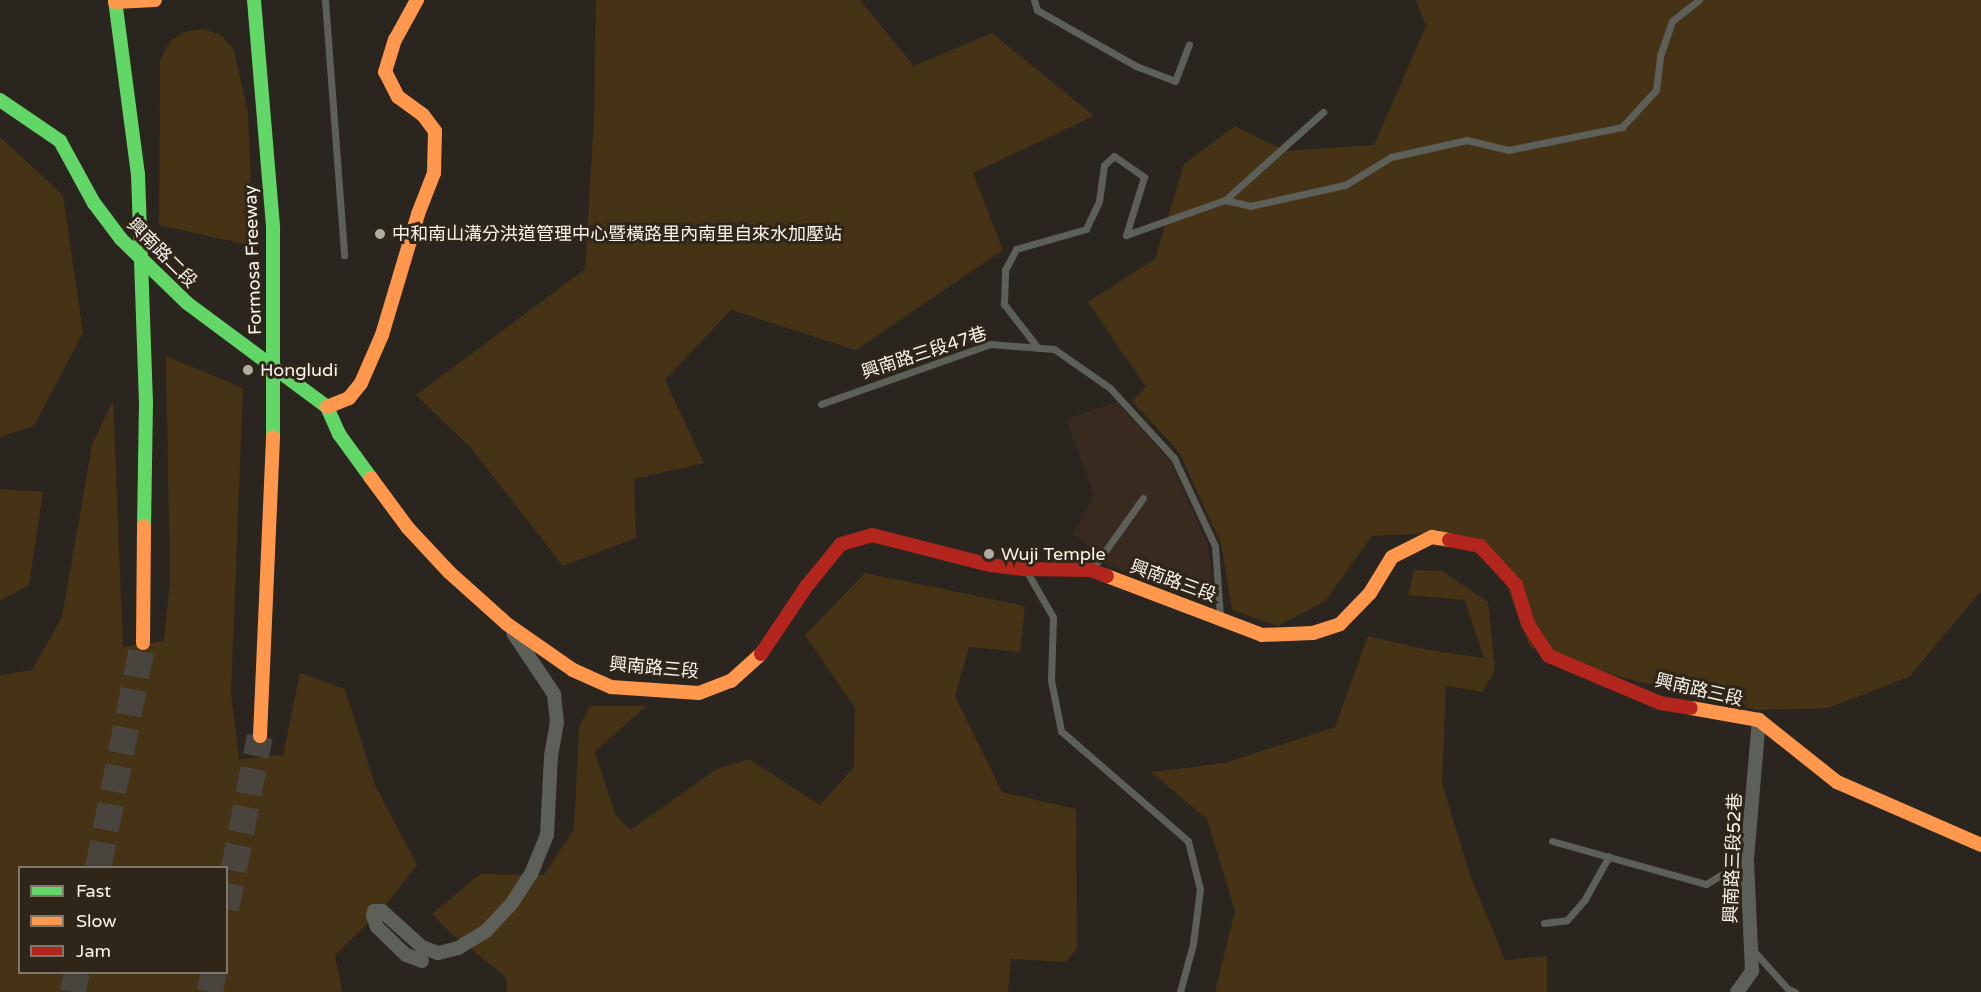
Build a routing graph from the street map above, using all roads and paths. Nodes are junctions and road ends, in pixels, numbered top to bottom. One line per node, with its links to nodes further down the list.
1 (155, 0): 7 (main road)
2 (254, 0): 23 (main road, Formosa Freeway)
3 (325, 0): 12 (lane)
4 (417, 0): 15 (main road)
5 (1034, 0): 8 (lane)
6 (1699, 0): 11 (lane)
7 (115, 1): 21 (main road)
8 (1189, 45)
9 (0, 100): 15 (main road, 興南路二段)
10 (1323, 112): 11 (lane)
11 (1226, 200): 13 (lane)
12 (344, 255)
13 (1038, 348): 14 (lane, 興南路三段47巷); 19 (lane, 興南路三段47巷)
14 (821, 404)
15 (327, 407): 20 (main road, 興南路三段)
16 (1143, 498): 18 (lane)
17 (1025, 568): 18 (main road, 興南路三段); 20 (main road, 興南路三段); 31 (lane)
18 (1091, 570): 19 (main road, 興南路三段)
19 (1220, 618): 22 (main road, 興南路三段)
20 (507, 624): 30 (street)
21 (143, 643)
22 (1759, 720): 25 (main road, 興南路三段); 27 (street, 興南路三段52巷)
23 (260, 736)
24 (1552, 841): 26 (lane)
25 (1981, 845)
26 (1609, 856): 27 (lane); 28 (lane)
27 (1747, 859): 29 (street, 興南路三段52巷)
28 (1544, 923)
29 (1749, 946): 32 (street, 興南路三段52巷); 33 (lane)
30 (422, 961)
31 (1180, 992)
32 (1737, 992)
33 (1795, 992)

